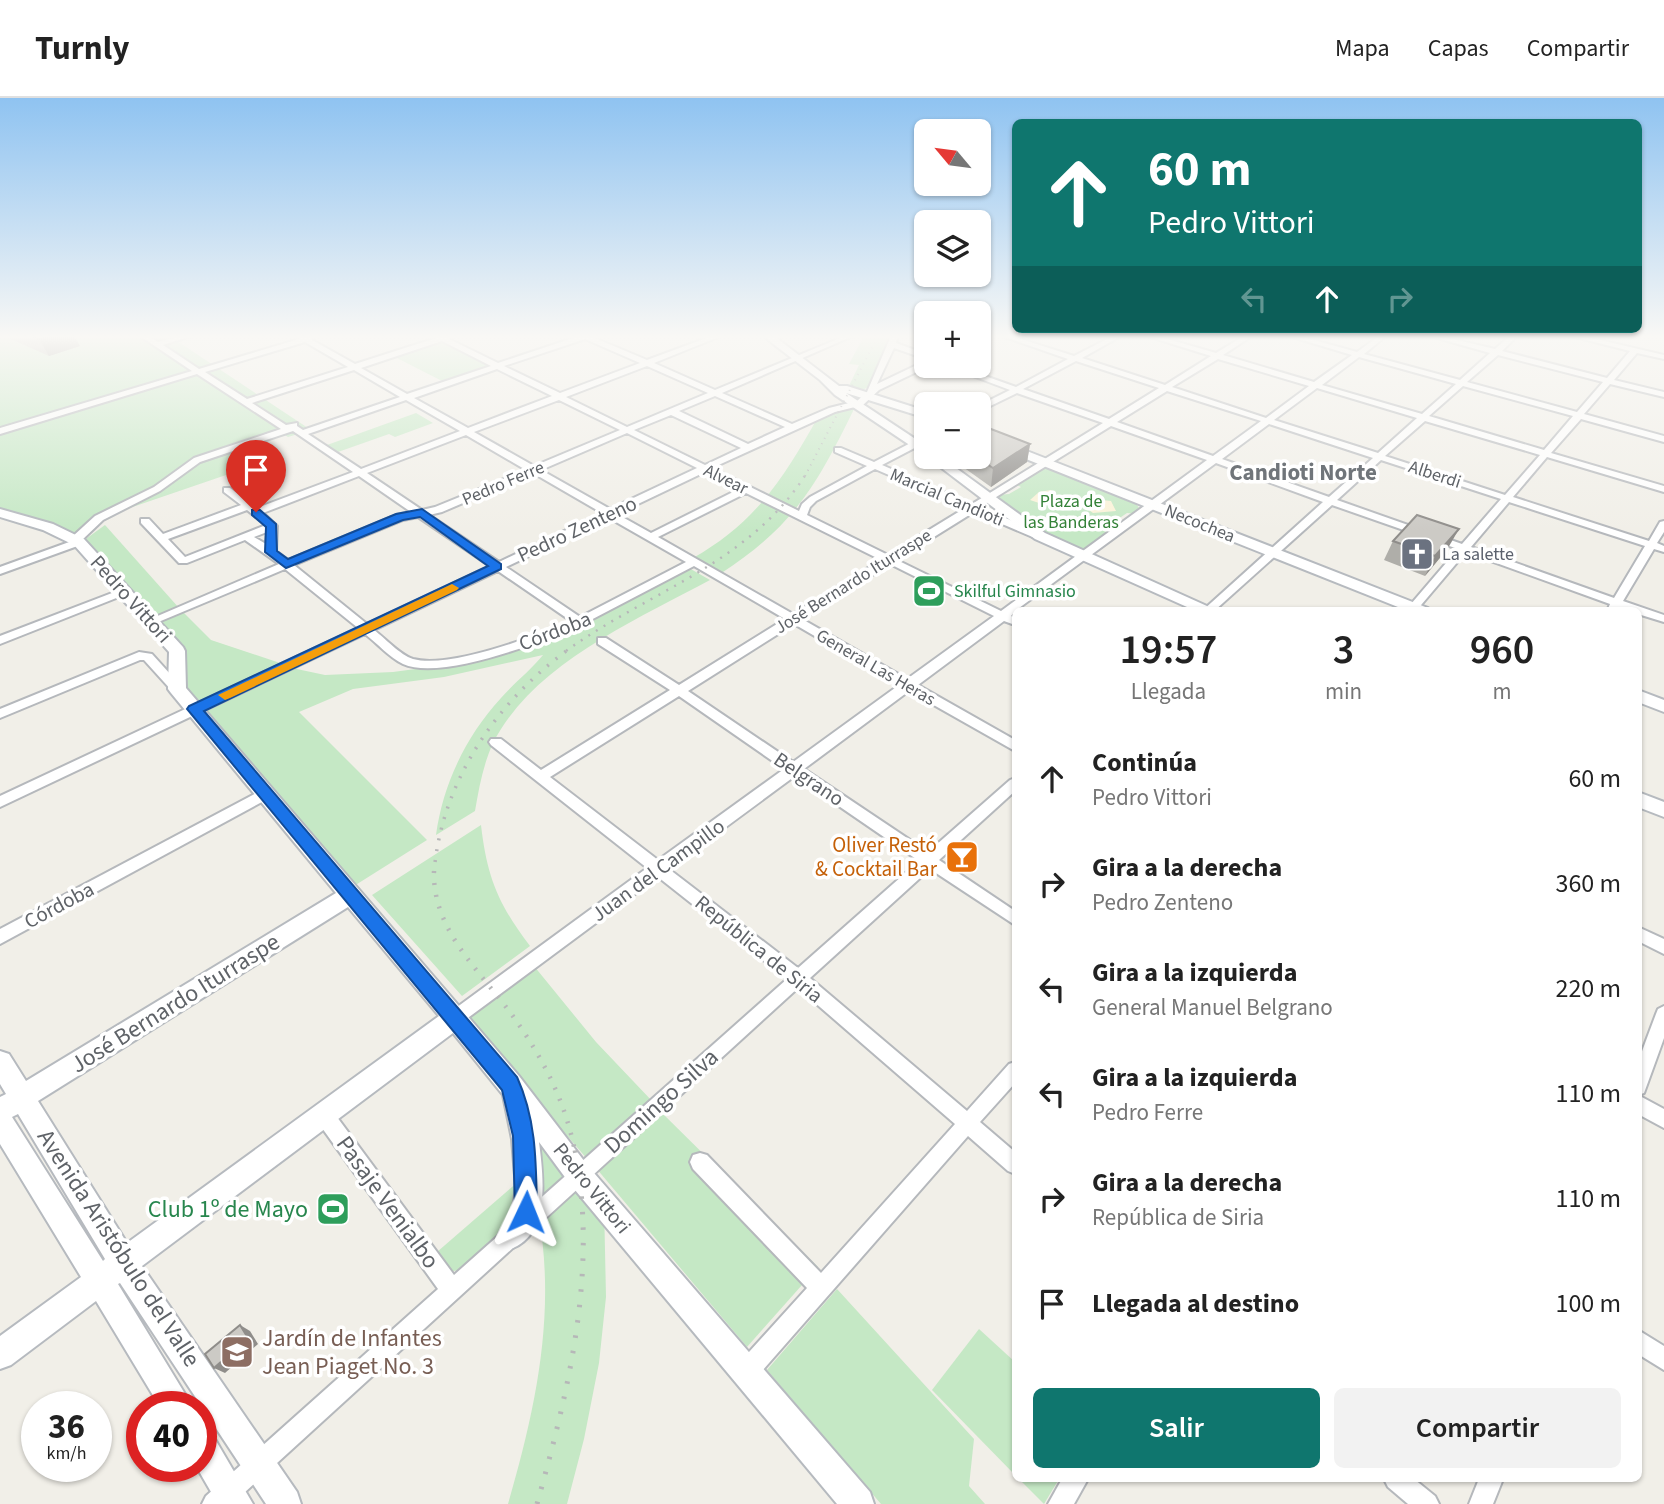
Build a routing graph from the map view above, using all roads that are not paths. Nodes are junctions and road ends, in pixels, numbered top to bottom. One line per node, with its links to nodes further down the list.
1 (98, 402): 32 (street)
2 (252, 402): 30 (street)
3 (392, 402): 30 (street)
4 (416, 402): 33 (street, General Las Heras)
5 (546, 402): 33 (street)
6 (568, 402): 31 (street, Alvear)
7 (697, 402): 23 (street, Pedro Ferre)
8 (733, 402): 29 (street)
9 (828, 402): 26 (street, Pedro Zenteno)
10 (854, 402): 21 (main road)
11 (860, 402): 21 (street, Pedro Zenteno)
12 (891, 402): 22 (main road)
13 (1051, 402): 28 (street)
14 (1143, 402): 28 (street, José Bernardo Iturraspe)
15 (1210, 402): 27 (street, Alberdi)
16 (1294, 402): 27 (street, Juan del Campillo)
17 (1371, 402): 25 (street)
18 (1440, 402): 25 (street)
19 (1532, 402): 24 (street)
20 (1590, 402): 24 (street)
21 (858, 404): 26 (street, Pedro Zenteno); 34 (main road)
22 (914, 410)
23 (673, 412): 31 (street, Pedro Ferre); 37 (street)
24 (1579, 415): 35 (street); 40 (street)
25 (1423, 417): 40 (street); 41 (street)
26 (812, 418): 29 (street, Pedro Zenteno)
27 (1269, 421): 41 (street, Alberdi); 42 (street, Juan del Campillo)
28 (1110, 422): 42 (street); 43 (street, José Bernardo Iturraspe)
29 (792, 427): 37 (street, Pedro Zenteno)
30 (296, 429): 48 (street); 69 (street)
31 (629, 430): 45 (street, Alvear); 47 (street, Pedro Ferre)
32 (0, 431)
33 (467, 432): 47 (street, General Las Heras); 48 (street)
34 (914, 439)
35 (1664, 439)
36 (991, 441): 43 (main road, Necochea)
37 (748, 448): 45 (street, Pedro Zenteno)
38 (914, 448): 44 (street)
39 (838, 450): 44 (street, Marcial Candioti)
40 (1545, 454): 50 (street); 53 (street)
41 (1381, 456): 53 (street, Alberdi); 54 (street)
42 (1214, 459): 54 (street); 55 (street, Juan del Campillo)
43 (1047, 463): 52 (street, José Bernardo Iturraspe); 55 (main road, Necochea)
44 (874, 466): 57 (street, Marcial Candioti); 61 (street)
45 (705, 468): 49 (street, Alvear); 60 (street, Pedro Zenteno)
46 (949, 469): 52 (main road)
47 (534, 470): 59 (street, Pedro Ferre); 60 (street, General Las Heras)
48 (361, 472): 56 (street); 59 (street)
49 (746, 489): 61 (street, Alvear); 67 (street)
50 (1664, 489)
51 (227, 491): 56 (street)
52 (988, 498): 57 (street, José Bernardo Iturraspe); 66 (main road)
53 (1508, 498): 70 (street, Alberdi); 71 (street)
54 (1332, 501): 71 (street); 74 (street)
55 (1154, 504): 74 (main road, Necochea); 75 (street, Juan del Campillo)
56 (252, 509): 64 (street); 68 (street)
57 (971, 509): 66 (street, Marcial Candioti); 76 (street, José Bernardo Iturraspe)
58 (0, 513): 69 (main road, Pedro Vittori)
59 (422, 513): 78 (street, Pedro Ferre); 79 (street)
60 (610, 514): 67 (street, General Las Heras); 79 (street, Pedro Zenteno)
61 (802, 517): 76 (street, Alvear)
62 (145, 521): 68 (street)
63 (1664, 524): 70 (street)
64 (272, 526): 65 (street); 73 (street)
65 (246, 536): 68 (street); 73 (street)
66 (1040, 536): 75 (main road, Marcial Candioti)
67 (650, 537): 77 (street, General Las Heras)
68 (161, 538)
69 (78, 541): 80 (street); 81 (main road, Pedro Vittori)
70 (1650, 545): 72 (street, Alberdi); 86 (street)
71 (1465, 548): 85 (street); 86 (street)
72 (1664, 550)
73 (271, 552): 78 (street)
74 (1274, 552): 83 (street); 84 (main road, Necochea)
75 (1083, 555): 82 (main road, Marcial Candioti); 88 (street, Juan del Campillo)
76 (888, 560): 88 (street, Alvear); 89 (street, José Bernardo Iturraspe)
77 (694, 562): 89 (street, General Las Heras); 93 (street, Córdoba)
78 (286, 564): 91 (street, Pedro Ferre); 94 (street)
79 (497, 567): 93 (street); 94 (street, Pedro Zenteno)
80 (0, 571)
81 (125, 591): 91 (main road, Pedro Vittori); 95 (street)
82 (1201, 607)
83 (1211, 607)
84 (1408, 607)
85 (1417, 607)
86 (1614, 607)
87 (1642, 614): 90 (street)
88 (1000, 615): 92 (street, Alvear); 97 (street, Juan del Campillo)
89 (793, 619): 97 (street, General Las Heras); 99 (street, José Bernardo Iturraspe)
90 (1664, 619)
91 (152, 621): 98 (main road, Pedro Vittori)
92 (1012, 621)
93 (582, 622): 94 (street, Córdoba)
94 (366, 628): 102 (street, Pedro Zenteno)
95 (0, 640)
96 (602, 641): 99 (street, Belgrano)
97 (908, 685): 105 (street, General Las Heras); 106 (street, Juan del Campillo)
98 (177, 689): 102 (main road, Pedro Vittori); 103 (street)
99 (678, 690): 106 (street, Belgrano); 107 (street, José Bernardo Iturraspe)
100 (1642, 698): 101 (main road)
101 (1664, 706)
102 (195, 709): 109 (main road, Pedro Vittori); 111 (street, Pedro Zenteno)
103 (0, 714)
104 (496, 742): 107 (street, República de Siria)
105 (1012, 745)
106 (793, 768): 113 (street, Belgrano); 114 (street, Juan del Campillo)
107 (541, 776): 114 (street, República de Siria)
108 (1012, 786): 113 (street, Domingo Silva)
109 (265, 793): 115 (main road, Pedro Vittori); 118 (street, Córdoba)
110 (1642, 801): 112 (main road)
111 (0, 802)
112 (1664, 810)
113 (929, 860): 116 (street, Belgrano); 120 (street, Domingo Silva)
114 (658, 870): 120 (street, República de Siria); 122 (street, Juan del Campillo)
115 (350, 895): 122 (main road, Pedro Vittori); 127 (main road, José Bernardo Iturraspe)
116 (1012, 917)
117 (1642, 936): 119 (street)
118 (0, 937)
119 (1664, 947)
120 (798, 978): 133 (street, República de Siria); 136 (street, Domingo Silva)
121 (1664, 1014): 125 (street)
122 (455, 1018): 126 (main road, Pedro Vittori); 130 (main road, Juan del Campillo)
123 (0, 1062): 127 (main road, Avenida Aristóbulo del Valle)
124 (1012, 1073): 133 (street)
125 (1642, 1076)
126 (510, 1084): 136 (main road, Pedro Vittori); 137 (main road)
127 (23, 1097): 129 (main road, José Bernardo Iturraspe); 138 (main road, Avenida Aristóbulo del Valle)
128 (1642, 1106): 131 (street)
129 (0, 1111)
130 (324, 1115): 138 (main road, Juan del Campillo); 141 (street, Pasaje Venialbo)
131 (1664, 1119)
132 (0, 1121): 139 (main road, Avenida Aristóbulo del Valle)
133 (967, 1125): 135 (street, República de Siria); 140 (street)
134 (700, 1162): 140 (street)
135 (1012, 1162)
136 (579, 1175): 137 (street, Domingo Silva); 145 (main road, Pedro Vittori)
137 (513, 1234): 141 (street, Domingo Silva)
138 (123, 1262): 139 (main road, Juan del Campillo); 147 (main road, Avenida Aristóbulo del Valle)
139 (99, 1281): 143 (main road, Juan del Campillo); 146 (main road, Avenida Aristóbulo del Valle)
140 (821, 1288): 145 (street)
141 (452, 1290): 147 (street, Domingo Silva)
142 (1642, 1344): 144 (street)
143 (0, 1354)
144 (1664, 1359)
145 (747, 1371): 154 (main road, Pedro Vittori)
146 (168, 1391)
147 (259, 1462): 152 (street, Domingo Silva); 153 (main road, Avenida Aristóbulo del Valle)
148 (217, 1478): 152 (main road)
149 (1074, 1482): 155 (street)
150 (1400, 1482): 156 (street)
151 (1490, 1482): 157 (street)
152 (227, 1499)
153 (285, 1504)
154 (858, 1504)
155 (1060, 1504)
156 (1427, 1504)
157 (1481, 1504)

